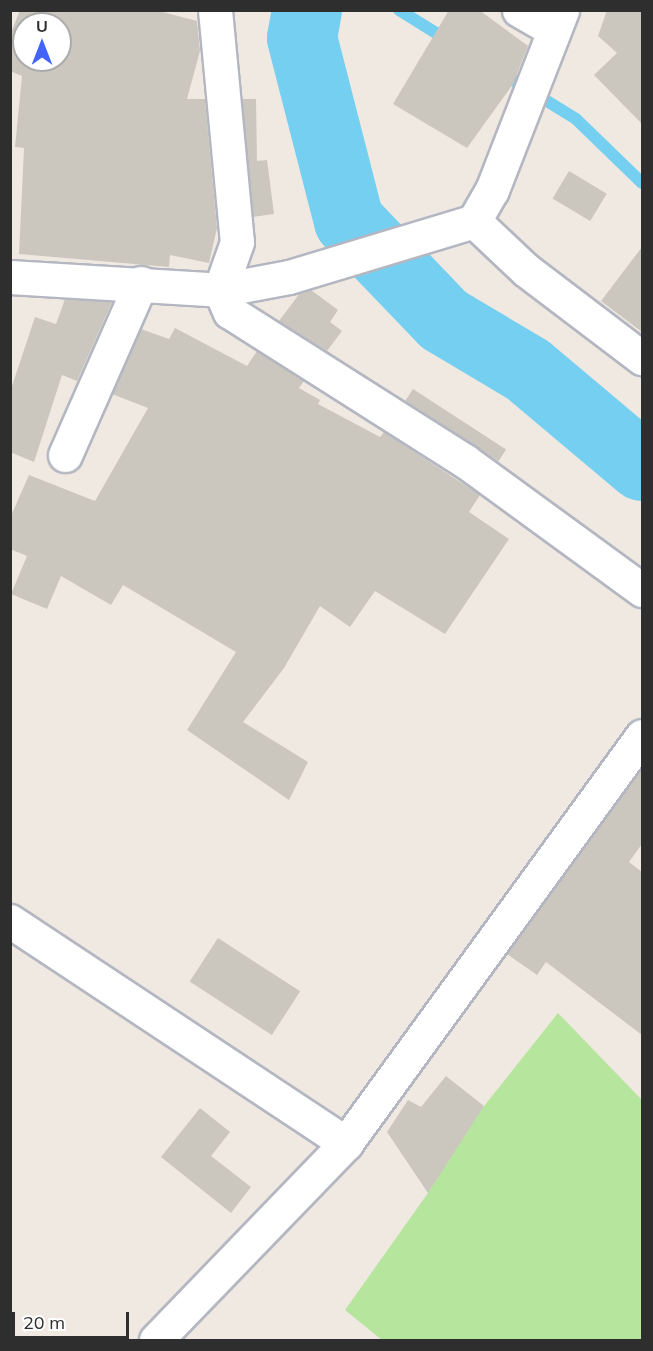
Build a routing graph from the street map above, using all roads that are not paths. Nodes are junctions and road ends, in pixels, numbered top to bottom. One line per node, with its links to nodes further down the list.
1 (215, 10): 7 (street)
2 (519, 10): 3 (street)
3 (557, 20): 4 (street)
4 (474, 221): 7 (street); 8 (street)
5 (10, 277): 6 (street)
6 (141, 283): 7 (street); 9 (street)
7 (220, 290): 10 (street)
8 (642, 358)
9 (65, 455)
10 (642, 590)
11 (642, 736): 13 (street)
12 (10, 921): 13 (street)
13 (346, 1143): 14 (street)
14 (156, 1341)

